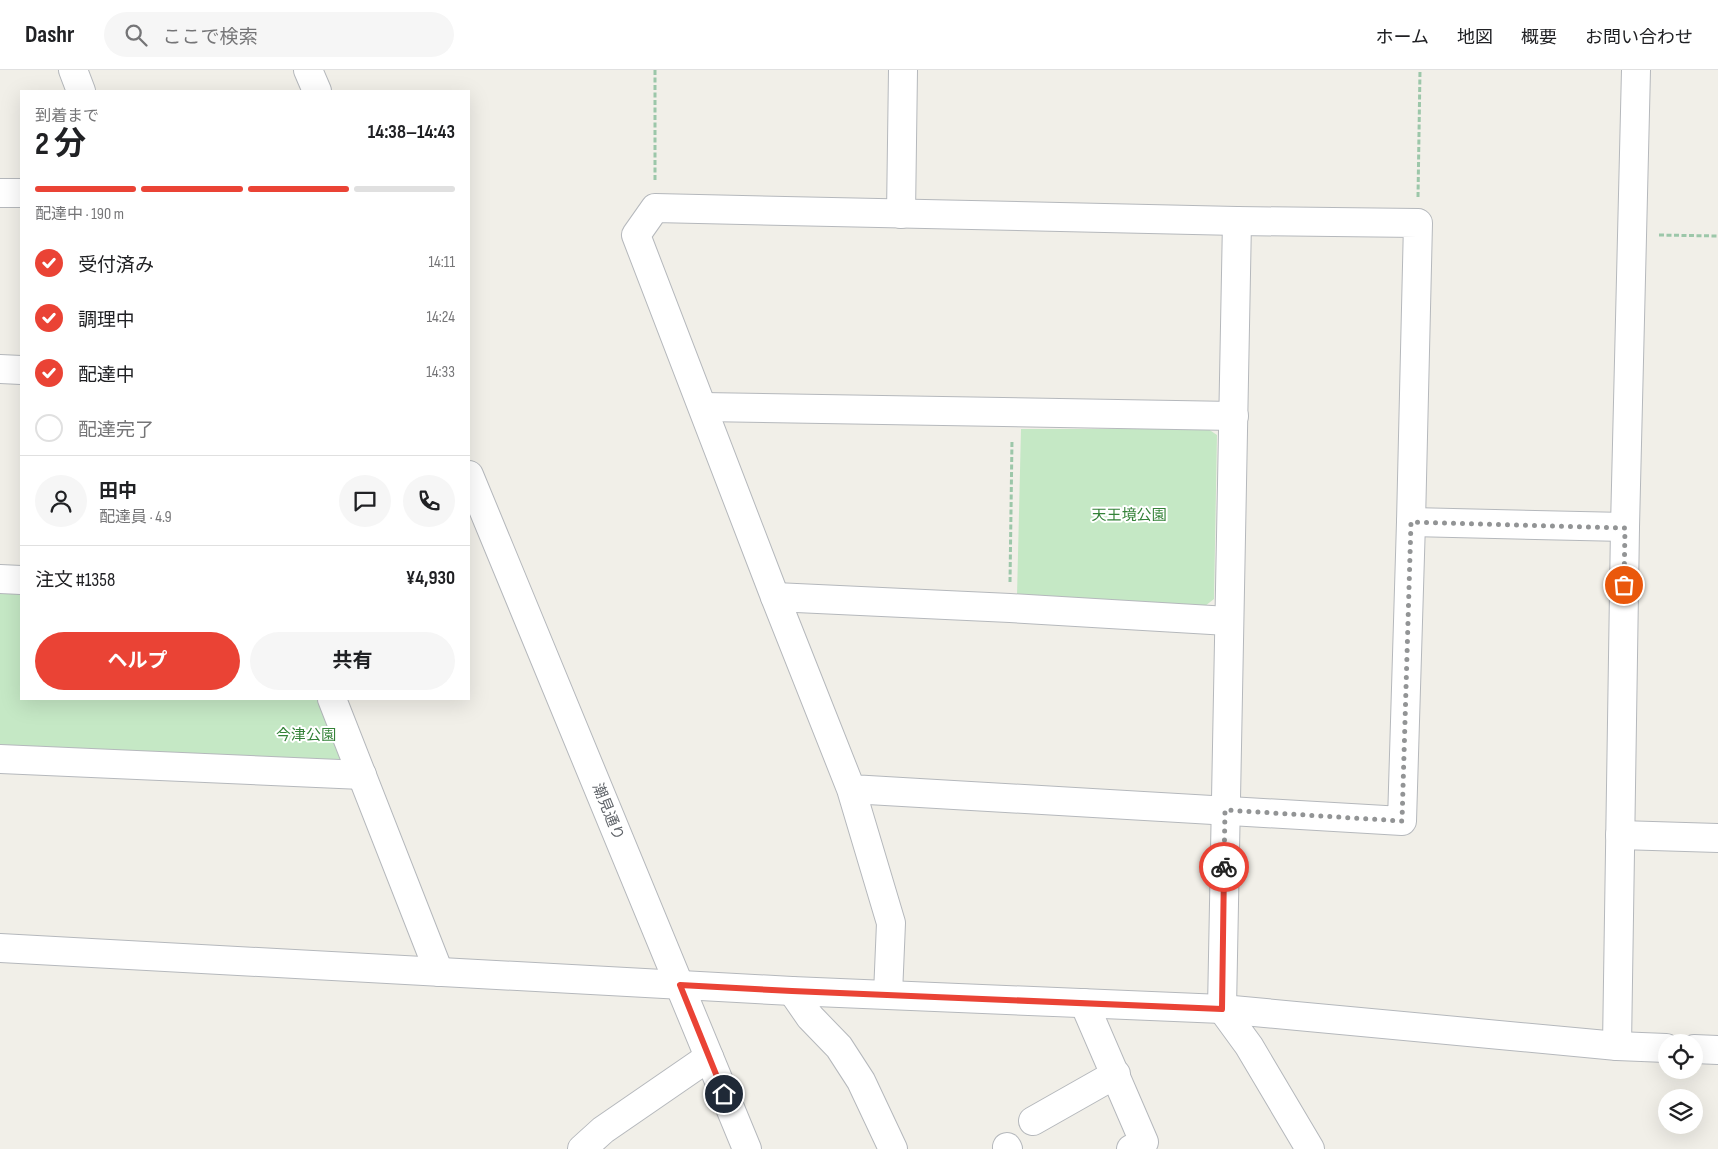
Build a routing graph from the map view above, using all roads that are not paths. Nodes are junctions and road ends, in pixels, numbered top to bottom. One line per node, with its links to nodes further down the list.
1 (73, 70): 5 (street)
2 (308, 70): 6 (street)
3 (902, 70): 9 (street)
4 (1636, 70): 18 (street)
5 (81, 90)
6 (316, 90)
7 (0, 193): 8 (street)
8 (20, 193)
9 (901, 214): 10 (street); 13 (street)
10 (1236, 221): 14 (street); 17 (street)
11 (0, 369): 12 (street)
12 (20, 370)
13 (703, 407): 14 (street); 21 (street)
14 (1234, 416): 22 (street)
15 (470, 481): 16 (street, 潮見通り)
16 (477, 520): 32 (street, 潮見通り)
17 (1411, 522): 18 (street); 27 (street)
18 (1625, 528): 28 (street)
19 (0, 579): 20 (street)
20 (20, 580)
21 (775, 597): 22 (street); 26 (street)
22 (1228, 622): 27 (street)
23 (332, 700): 25 (street)
24 (0, 759): 25 (street)
25 (362, 775): 31 (street)
26 (852, 789): 27 (street); 34 (street)
27 (1225, 810): 36 (street)
28 (1620, 835): 29 (street); 37 (street)
29 (1718, 838)
30 (0, 948): 31 (street)
31 (439, 972): 32 (street)
32 (680, 985): 33 (street); 41 (street, 潮見通り)
33 (792, 991): 34 (street); 46 (street)
34 (888, 994): 35 (street)
35 (1084, 1003): 36 (street); 42 (street)
36 (1222, 1009): 37 (street); 48 (street)
37 (1618, 1046): 38 (street)
38 (1658, 1048)
39 (1703, 1049): 40 (street)
40 (1718, 1050)
41 (709, 1057): 44 (street); 45 (street, 潮見通り)
42 (1116, 1074): 43 (street); 47 (street)
43 (1033, 1121)
44 (582, 1149)
45 (747, 1149)
46 (892, 1149)
47 (1131, 1149)
48 (1310, 1149)

